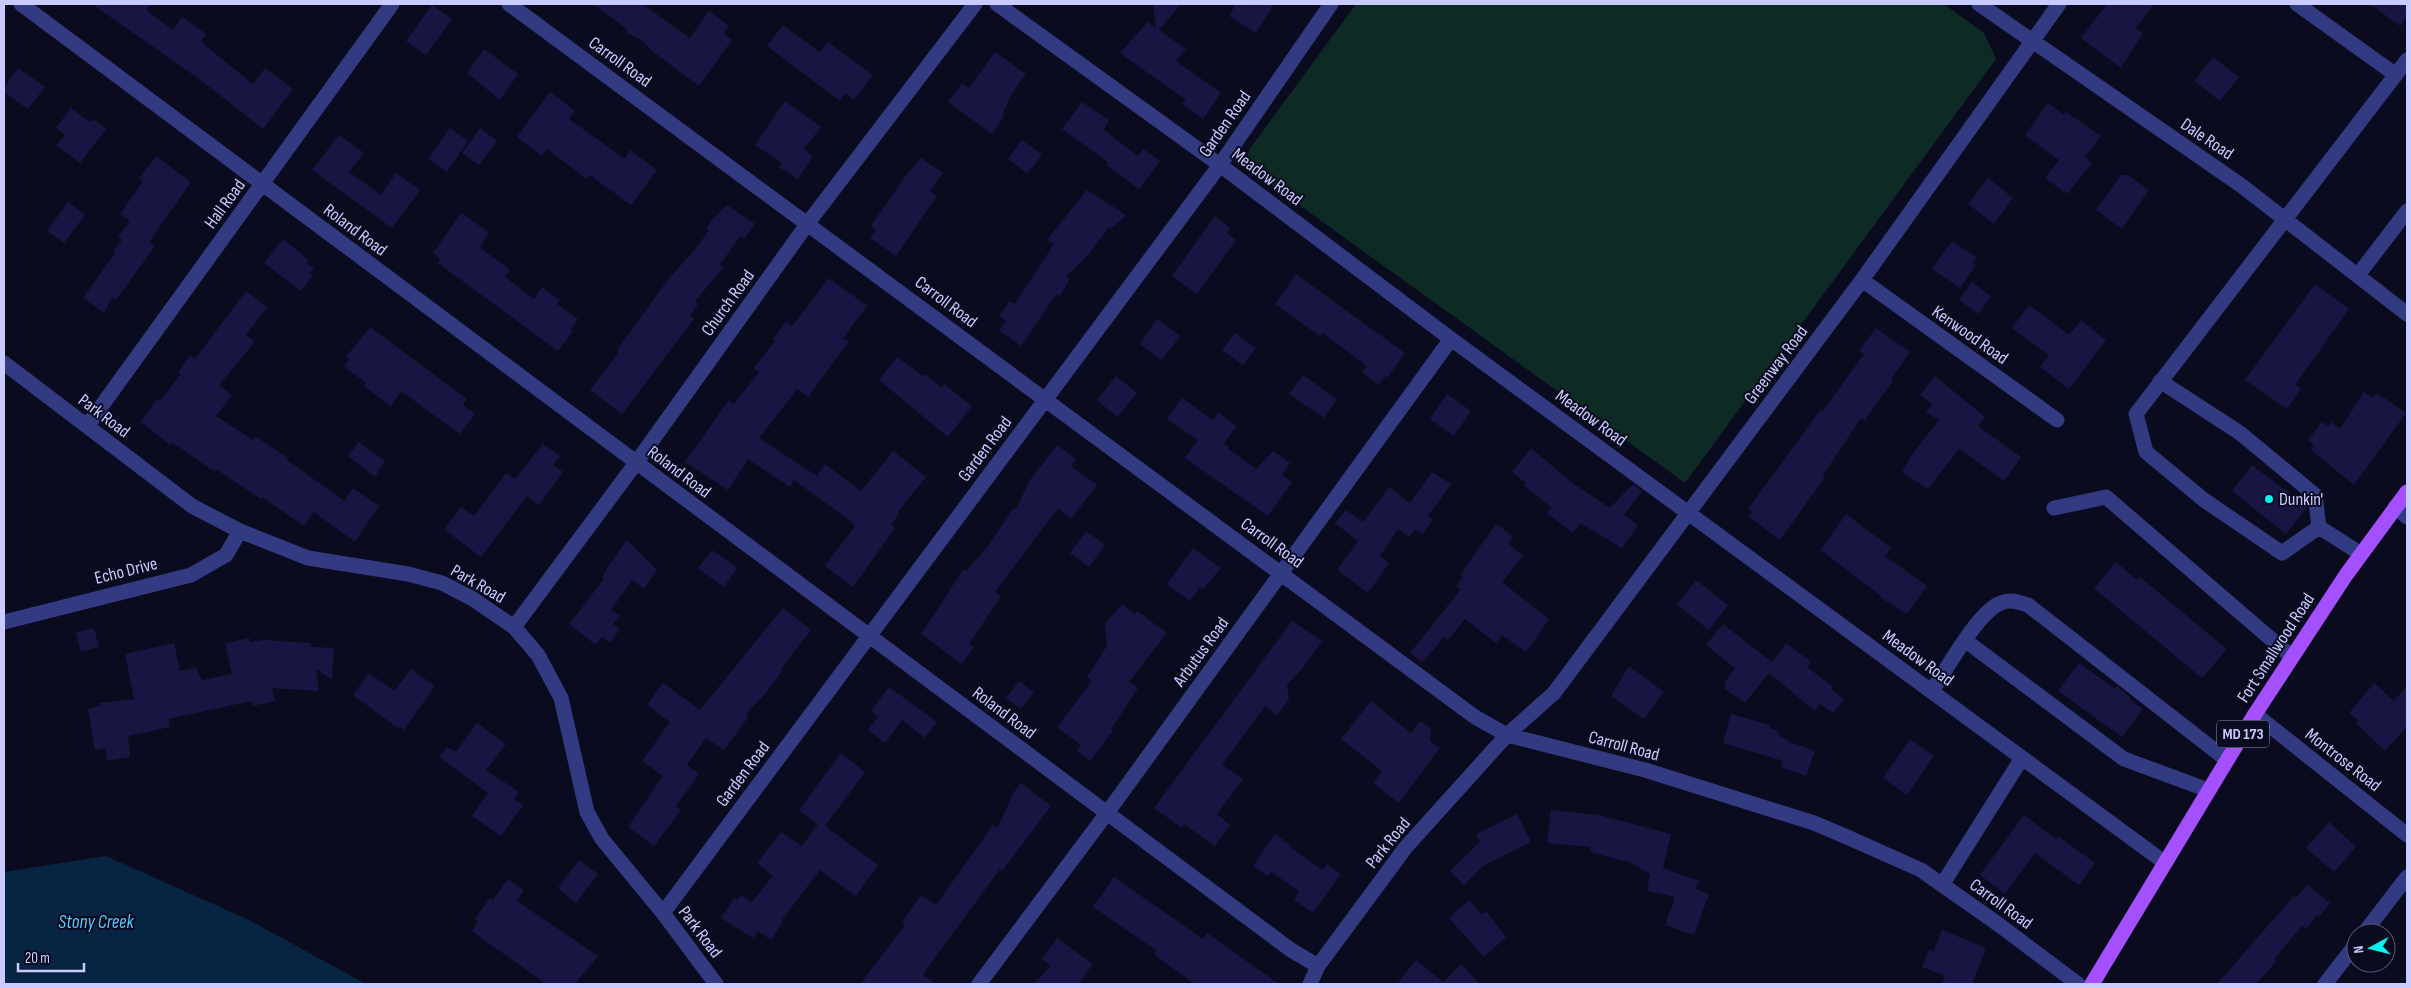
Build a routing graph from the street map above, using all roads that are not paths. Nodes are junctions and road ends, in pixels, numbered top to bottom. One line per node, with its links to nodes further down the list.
1 (21, 4): 14 (street, Roland Road)
2 (392, 4): 14 (street, Hall Road)
3 (509, 4): 17 (street, Carroll Road)
4 (975, 4): 17 (street, Church Road)
5 (997, 4): 13 (street, Meadow Road)
6 (1330, 4): 13 (street, Garden Road)
7 (1979, 4): 10 (street, Dale Road)
8 (2059, 4): 10 (street, Greenway Road)
9 (2297, 4): 12 (street)
10 (2031, 42): 16 (street, Dale Road); 19 (street, Greenway Road)
11 (2407, 60): 12 (street)
12 (2396, 75): 16 (street)
13 (1220, 166): 21 (street, Meadow Road); 24 (street, Garden Road)
14 (262, 184): 26 (street, Hall Road); 27 (street, Roland Road)
15 (2407, 211): 18 (street)
16 (2285, 219): 18 (street, Dale Road); 23 (street)
17 (808, 223): 24 (street, Carroll Road); 27 (street, Church Road)
18 (2358, 276): 20 (street, Dale Road)
19 (1862, 280): 25 (street, Kenwood Road); 31 (street, Greenway Road)
20 (2407, 314)
21 (1450, 340): 31 (street, Meadow Road); 36 (street, Arbutus Road)
22 (4, 363): 26 (street, Park Road)
23 (2160, 381): 33 (street); 33 (street)
24 (1046, 399): 36 (street, Carroll Road); 39 (street, Garden Road)
25 (2057, 420)
26 (87, 426): 34 (street, Park Road)
27 (636, 463): 38 (street, Church Road); 39 (street, Roland Road)
28 (2407, 492): 29 (main road, Fort Smallwood Road / MD 173)
29 (2395, 506): 32 (street); 35 (main road, Fort Smallwood Road / MD 173)
30 (2054, 508): 41 (street)
31 (1689, 513): 42 (street, Meadow Road); 44 (street, Greenway Road)
32 (2407, 517)
33 (2319, 527): 35 (street)
34 (240, 531): 37 (street, Echo Drive); 38 (street, Park Road)
35 (2361, 554): 41 (main road, Fort Smallwood Road / MD 173)
36 (1281, 573): 44 (street, Carroll Road); 48 (street, Arbutus Road)
37 (4, 622)
38 (514, 627): 53 (street, Park Road)
39 (868, 636): 48 (street, Roland Road); 53 (street, Garden Road)
40 (1966, 641): 42 (street); 46 (street); 47 (street)
41 (2292, 656): 43 (main road, Fort Smallwood Road / MD 173)
42 (1932, 691): 45 (street, Meadow Road)
43 (2255, 714): 46 (main road, Fort Smallwood Road / MD 173); 49 (street, Montrose Road)
44 (1507, 735): 52 (street, Carroll Road); 56 (street, Park Road)
45 (2022, 758): 50 (street, Meadow Road); 52 (street)
46 (2227, 760): 47 (main road, Fort Smallwood Road / MD 173)
47 (2208, 790): 50 (main road, Fort Smallwood Road / MD 173)
48 (1108, 813): 56 (street, Roland Road); 58 (street, Arbutus Road)
49 (2407, 834)
50 (2164, 862): 61 (main road, Fort Smallwood Road / MD 173)
51 (2407, 876): 54 (street)
52 (1942, 885): 60 (street, Carroll Road)
53 (663, 913): 57 (street, Park Road)
54 (2372, 923)
55 (2346, 957): 62 (street)
56 (1318, 966): 59 (street, Park Road)
57 (716, 984)
58 (979, 984)
59 (1310, 984)
60 (2078, 984)
61 (2092, 984)
62 (2326, 984)

